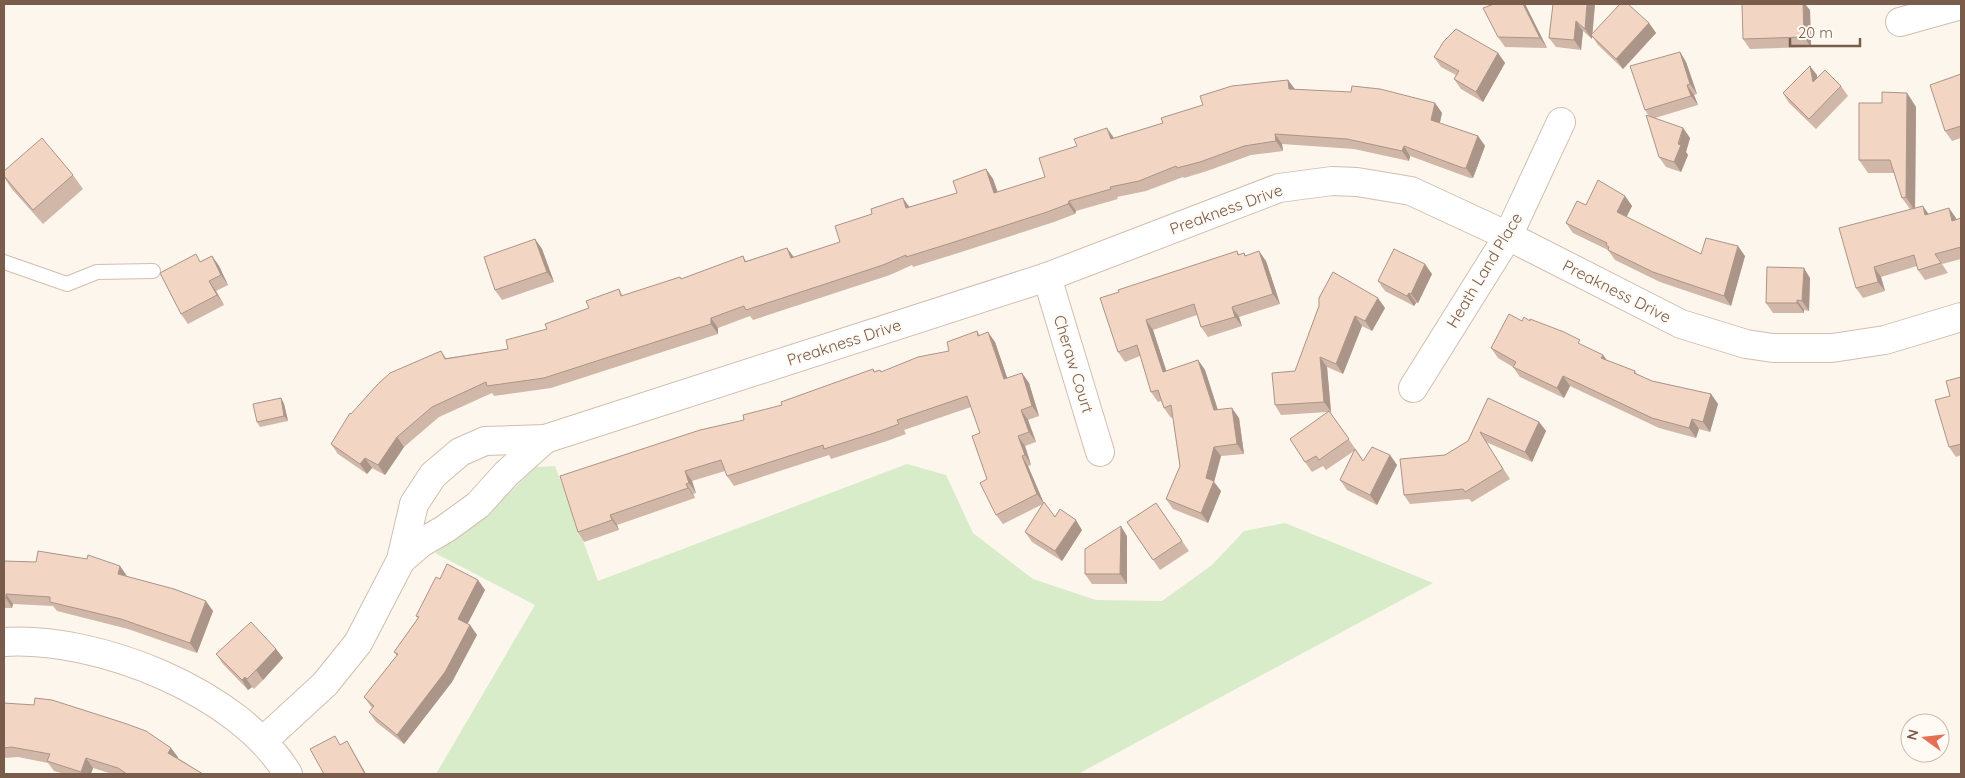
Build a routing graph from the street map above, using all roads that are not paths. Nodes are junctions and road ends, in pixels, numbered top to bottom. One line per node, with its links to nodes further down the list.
1 (1961, 5): 2 (street)
2 (1900, 22)
3 (1561, 122): 4 (street, Heath Land Place)
4 (1508, 236): 7 (street, Preakness Drive); 8 (street, Preakness Drive); 9 (street, Heath Land Place)
5 (4, 262): 6 (lane)
6 (153, 270)
7 (1047, 276): 10 (street, Preakness Drive); 11 (street, Cheraw Court)
8 (1961, 317)
9 (1412, 388)
10 (545, 440): 12 (street, Preakness Drive); 12 (street, Preakness Drive)
11 (1100, 452)
12 (401, 560): 14 (street, Preakness Drive)
13 (4, 642): 14 (street)
14 (263, 741): 15 (street)
15 (288, 774)

